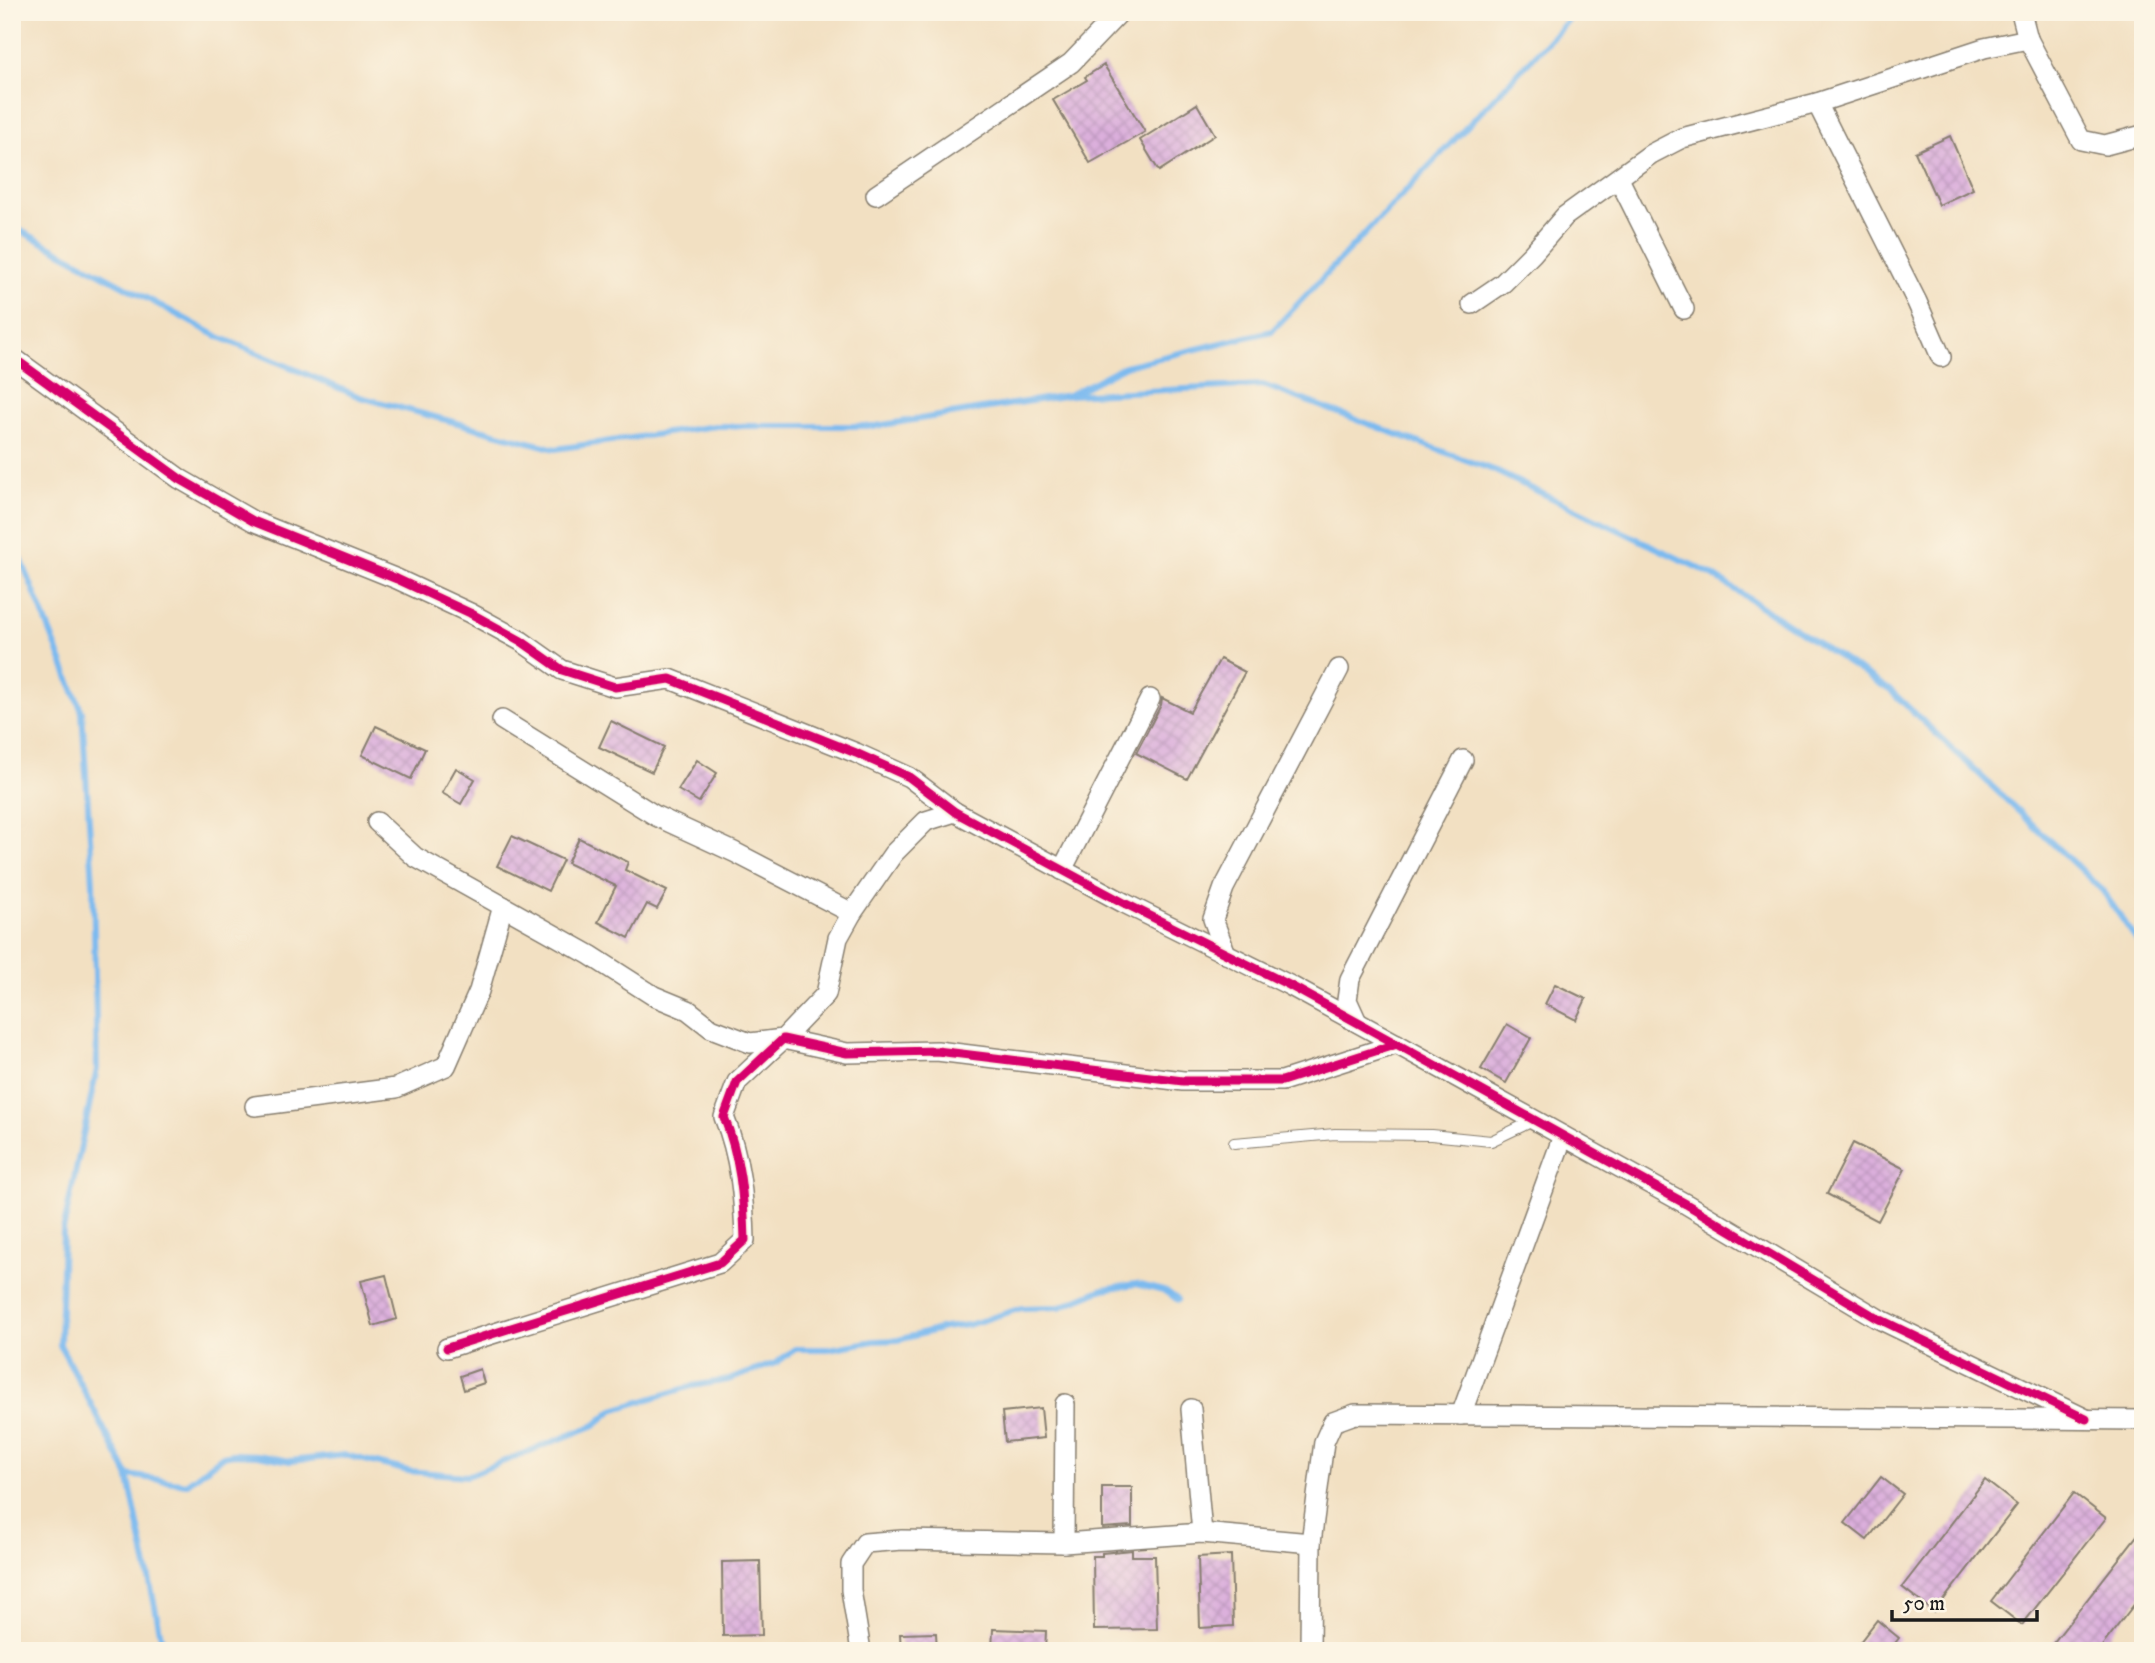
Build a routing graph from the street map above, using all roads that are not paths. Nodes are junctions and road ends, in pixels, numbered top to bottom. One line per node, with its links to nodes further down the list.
1 (1120, 12): 7 (street)
2 (2021, 12): 3 (street)
3 (2028, 39): 4 (street); 5 (street)
4 (1817, 103): 6 (street); 10 (street)
5 (2143, 135)
6 (1619, 179): 8 (street); 9 (street)
7 (876, 195)
8 (1472, 304)
9 (1684, 309)
10 (1941, 357)
11 (12, 358): 16 (street)
12 (1339, 669): 21 (street)
13 (1150, 699): 18 (street)
14 (502, 720): 20 (street)
15 (1463, 760): 22 (street)
16 (955, 813): 18 (street); 20 (street)
17 (377, 822): 19 (street)
18 (1062, 870): 21 (street)
19 (503, 906): 23 (street); 25 (street)
20 (852, 914): 23 (street)
21 (1226, 954): 22 (street)
22 (1357, 1022): 24 (street)
23 (783, 1040): 24 (street); 29 (street)
24 (1397, 1044): 26 (street)
25 (255, 1106)
26 (1535, 1121): 27 (street); 28 (lane)
27 (1563, 1136): 32 (street); 33 (street)
28 (1234, 1143)
29 (447, 1348)
30 (1065, 1404): 36 (street)
31 (1191, 1409): 35 (street)
32 (1461, 1415): 33 (street); 37 (street)
33 (2086, 1419): 34 (street)
34 (2143, 1420)
35 (1202, 1533): 36 (street); 37 (street)
36 (1064, 1543): 38 (street)
37 (1311, 1544): 39 (street)
38 (862, 1651)
39 (1310, 1651)

